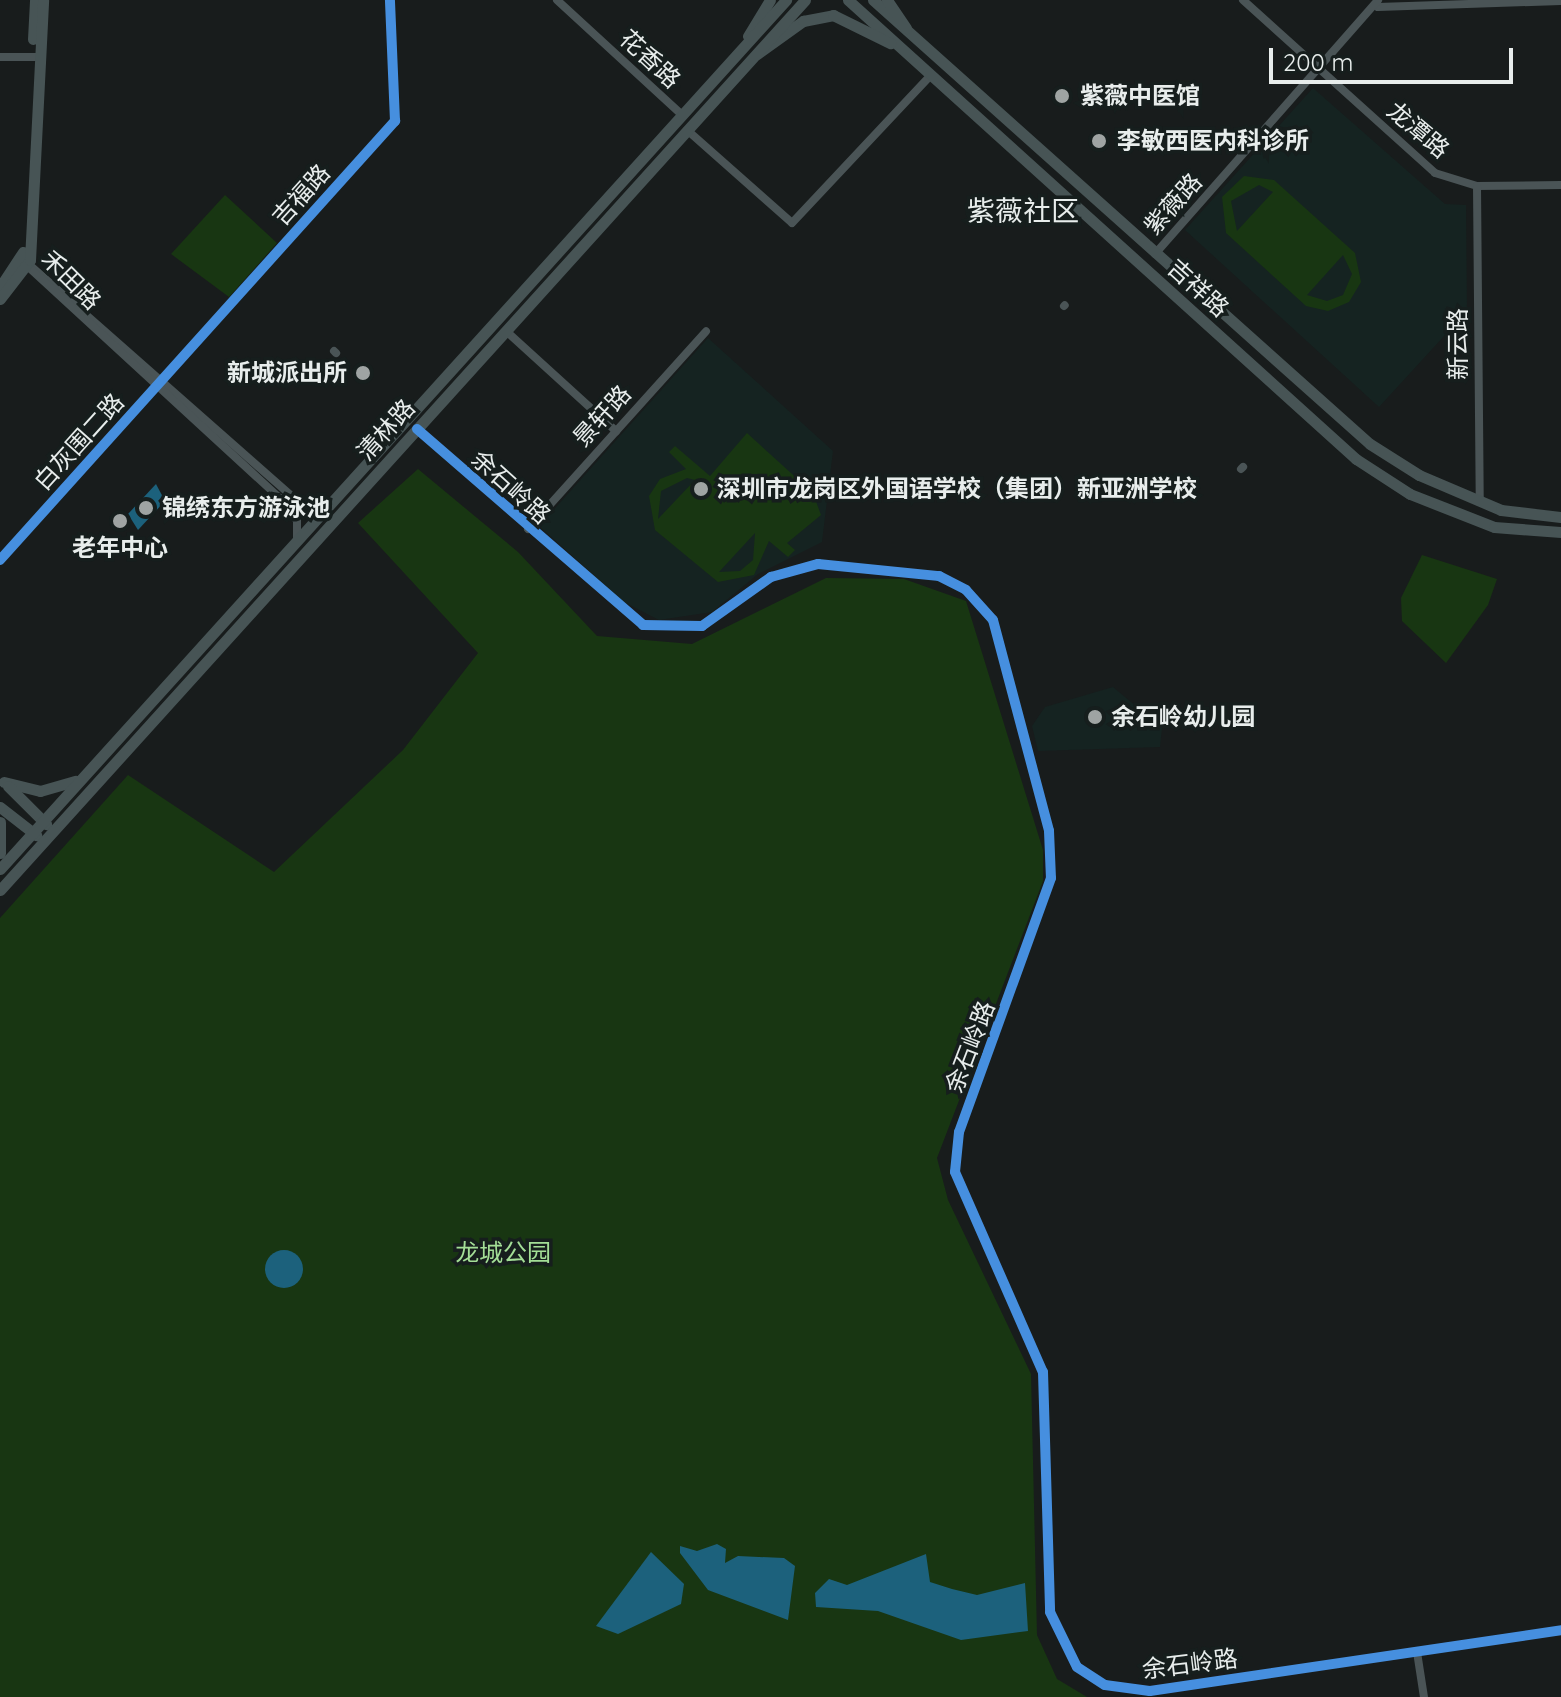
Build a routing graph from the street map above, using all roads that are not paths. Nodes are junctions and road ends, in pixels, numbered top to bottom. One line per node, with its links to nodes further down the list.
1 (35, 0): 19 (main road)
2 (43, 0): 19 (main road)
3 (390, 0): 34 (street, 吉福路)
4 (557, 0): 24 (street, 花香路)
5 (770, 0): 15 (main road)
6 (786, 0): 15 (main road, 清林路)
7 (805, 0): 17 (main road, 清林路)
8 (848, 0): 16 (main road, 吉祥路)
9 (873, 0): 14 (main road, 吉祥路)
10 (887, 0): 14 (main road)
11 (1243, 0): 21 (street, 龙潭路)
12 (1561, 1): 13 (street)
13 (1378, 4): 21 (street, 紫薇路)
14 (908, 32): 28 (main road, 吉祥路)
15 (746, 44): 20 (main road, 清林路)
16 (898, 45): 17 (main road); 22 (main road, 吉祥路)
17 (755, 55): 23 (main road, 清林路)
18 (0, 57): 19 (street)
19 (36, 57): 29 (main road)
20 (727, 65): 23 (main road); 24 (main road, 清林路)
21 (1321, 71): 27 (street, 龙潭路); 28 (street, 紫薇路)
22 (931, 75): 25 (street); 41 (main road, 吉祥路)
23 (722, 91): 25 (main road, 清林路)
24 (682, 115): 38 (main road, 清林路)
25 (687, 130): 32 (main road, 清林路)
26 (1561, 185): 27 (street, 龙潭路)
27 (1477, 186): 37 (street, 新云路)
28 (1155, 254): 37 (main road, 吉祥路)
29 (27, 264): 30 (main road); 31 (main road); 34 (street, 禾田路)
30 (0, 287)
31 (0, 299)
32 (506, 331): 35 (main road, 清林路); 36 (street)
33 (706, 331): 36 (street, 景轩路)
34 (159, 383): 38 (street, 禾田路); 42 (street, 禾田路); 43 (street, 白灰围二路)
35 (417, 429): 40 (street, 余石岭路); 50 (main road, 清林路)
36 (616, 431): 40 (street, 景轩路)
37 (1480, 501): 39 (main road, 吉祥路)
38 (330, 504): 42 (main road, 清林路)
39 (1561, 517)
40 (528, 529): 55 (street, 余石岭路)
41 (1561, 532)
42 (297, 540): 44 (main road, 清林路)
43 (0, 560)
44 (86, 774): 45 (main road); 47 (main road, 清林路)
45 (2, 780): 47 (main road)
46 (0, 807): 49 (main road)
47 (45, 819): 49 (main road, 清林路); 50 (main road)
48 (0, 822): 51 (main road)
49 (31, 835): 50 (main road); 52 (main road, 清林路)
50 (49, 836): 53 (main road, 清林路)
51 (0, 853)
52 (0, 869)
53 (0, 890)
54 (1561, 1630): 55 (street, 余石岭路)
55 (1417, 1652): 56 (street)
56 (1424, 1697)

